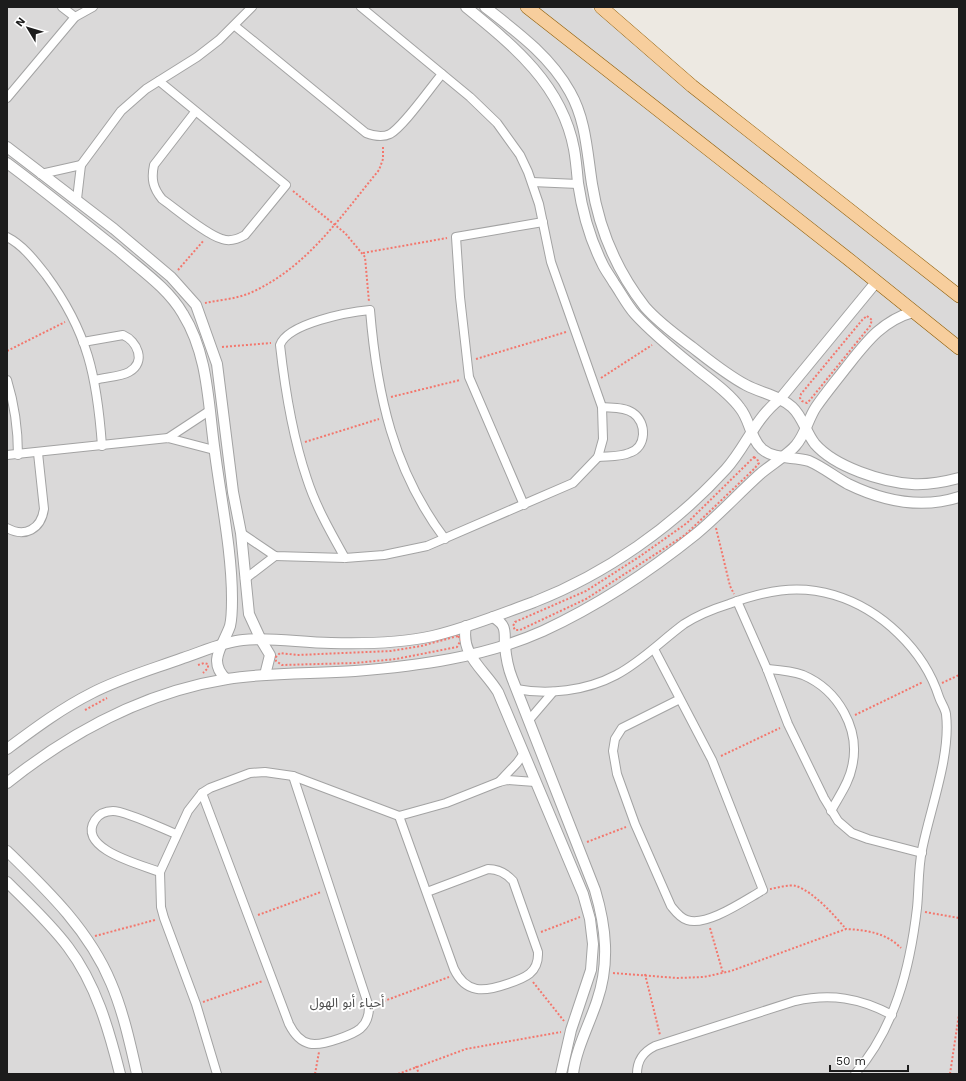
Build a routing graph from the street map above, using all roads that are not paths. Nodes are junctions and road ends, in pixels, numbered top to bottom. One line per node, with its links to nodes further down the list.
1 (62, 7): 9 (street)
2 (93, 7): 9 (street)
3 (252, 7): 10 (street)
4 (361, 7): 11 (street)
5 (466, 7): 22 (street)
6 (485, 7): 38 (street)
7 (527, 7): 27 (main road)
8 (601, 7): 28 (main road)
9 (75, 17): 13 (street)
10 (235, 26): 11 (street); 12 (street)
11 (442, 74): 21 (street)
12 (158, 81): 14 (street); 18 (street)
13 (7, 98)
14 (196, 112): 14 (street)
15 (7, 148): 16 (street)
16 (27, 162): 19 (street); 20 (street)
17 (7, 163): 19 (street)
18 (80, 165): 20 (street); 23 (street)
19 (19, 172): 24 (street)
20 (41, 174): 23 (street)
21 (532, 182): 22 (street); 25 (street)
22 (578, 184): 42 (street)
23 (77, 199): 24 (street); 29 (street)
24 (69, 211): 31 (street)
25 (543, 222): 39 (street); 55 (street)
26 (7, 237): 32 (street)
27 (877, 281): 30 (main road); 38 (street)
28 (959, 296)
29 (196, 305): 31 (street); 36 (street)
30 (913, 312): 33 (main road); 41 (street)
31 (183, 313): 37 (street)
32 (83, 342): 35 (street); 35 (street)
33 (959, 348)
34 (7, 380): 48 (street)
35 (95, 380): 44 (street)
36 (221, 391): 37 (street); 52 (street)
37 (208, 392): 40 (street)
38 (780, 399): 41 (street); 42 (street)
39 (602, 407): 49 (street); 49 (street)
40 (209, 411): 43 (street); 45 (street)
41 (805, 426): 50 (street); 51 (street)
42 (751, 431): 50 (street); 64 (street)
43 (168, 438): 44 (street); 45 (street)
44 (102, 446): 46 (street)
45 (214, 450): 53 (street)
46 (38, 453): 48 (street); 56 (street)
47 (7, 455): 48 (street)
48 (18, 455)
49 (598, 457): 55 (street)
50 (780, 457): 54 (street); 68 (street)
51 (959, 478)
52 (233, 492): 53 (street); 57 (street)
53 (220, 494): 62 (street)
54 (959, 496)
55 (524, 505): 58 (street)
56 (7, 528)
57 (241, 533): 59 (street); 61 (street)
58 (445, 539): 60 (street); 60 (street)
59 (275, 556): 60 (street); 61 (street)
60 (345, 558)
61 (246, 579): 62 (street); 66 (street)
62 (232, 584): 67 (street)
63 (737, 601): 69 (street); 71 (street); 89 (street)
64 (493, 617): 65 (street); 68 (street)
65 (466, 626): 66 (street); 70 (street)
66 (261, 640): 67 (street); 72 (street)
67 (221, 645): 73 (street); 78 (street)
68 (505, 645): 70 (street); 74 (street)
69 (654, 649): 75 (street); 76 (street)
70 (469, 656): 72 (street); 79 (street)
71 (767, 669): 85 (street); 85 (street)
72 (265, 674): 73 (street)
73 (226, 679): 83 (street)
74 (516, 689): 75 (street); 77 (street)
75 (553, 692): 77 (street)
76 (680, 699): 76 (street)
77 (529, 720): 94 (street)
78 (7, 749)
79 (524, 753): 81 (street); 82 (street)
80 (293, 776): 84 (street); 84 (street); 86 (street)
81 (499, 782): 82 (street); 86 (street)
82 (535, 782): 93 (street)
83 (7, 783)
84 (202, 793): 87 (street)
85 (831, 811): 89 (street)
86 (399, 816): 92 (street)
87 (176, 834): 90 (street); 90 (street)
88 (7, 851): 97 (street)
89 (922, 853): 95 (street)
90 (160, 872): 98 (street)
91 (7, 882): 96 (street)
92 (427, 892): 92 (street)
93 (591, 970): 94 (street); 99 (street)
94 (604, 972): 100 (street)
95 (892, 1015): 101 (street); 102 (street)
96 (120, 1074)
97 (136, 1074)
98 (217, 1074)
99 (561, 1074)
100 (573, 1074)
101 (638, 1074)
102 (855, 1074)

